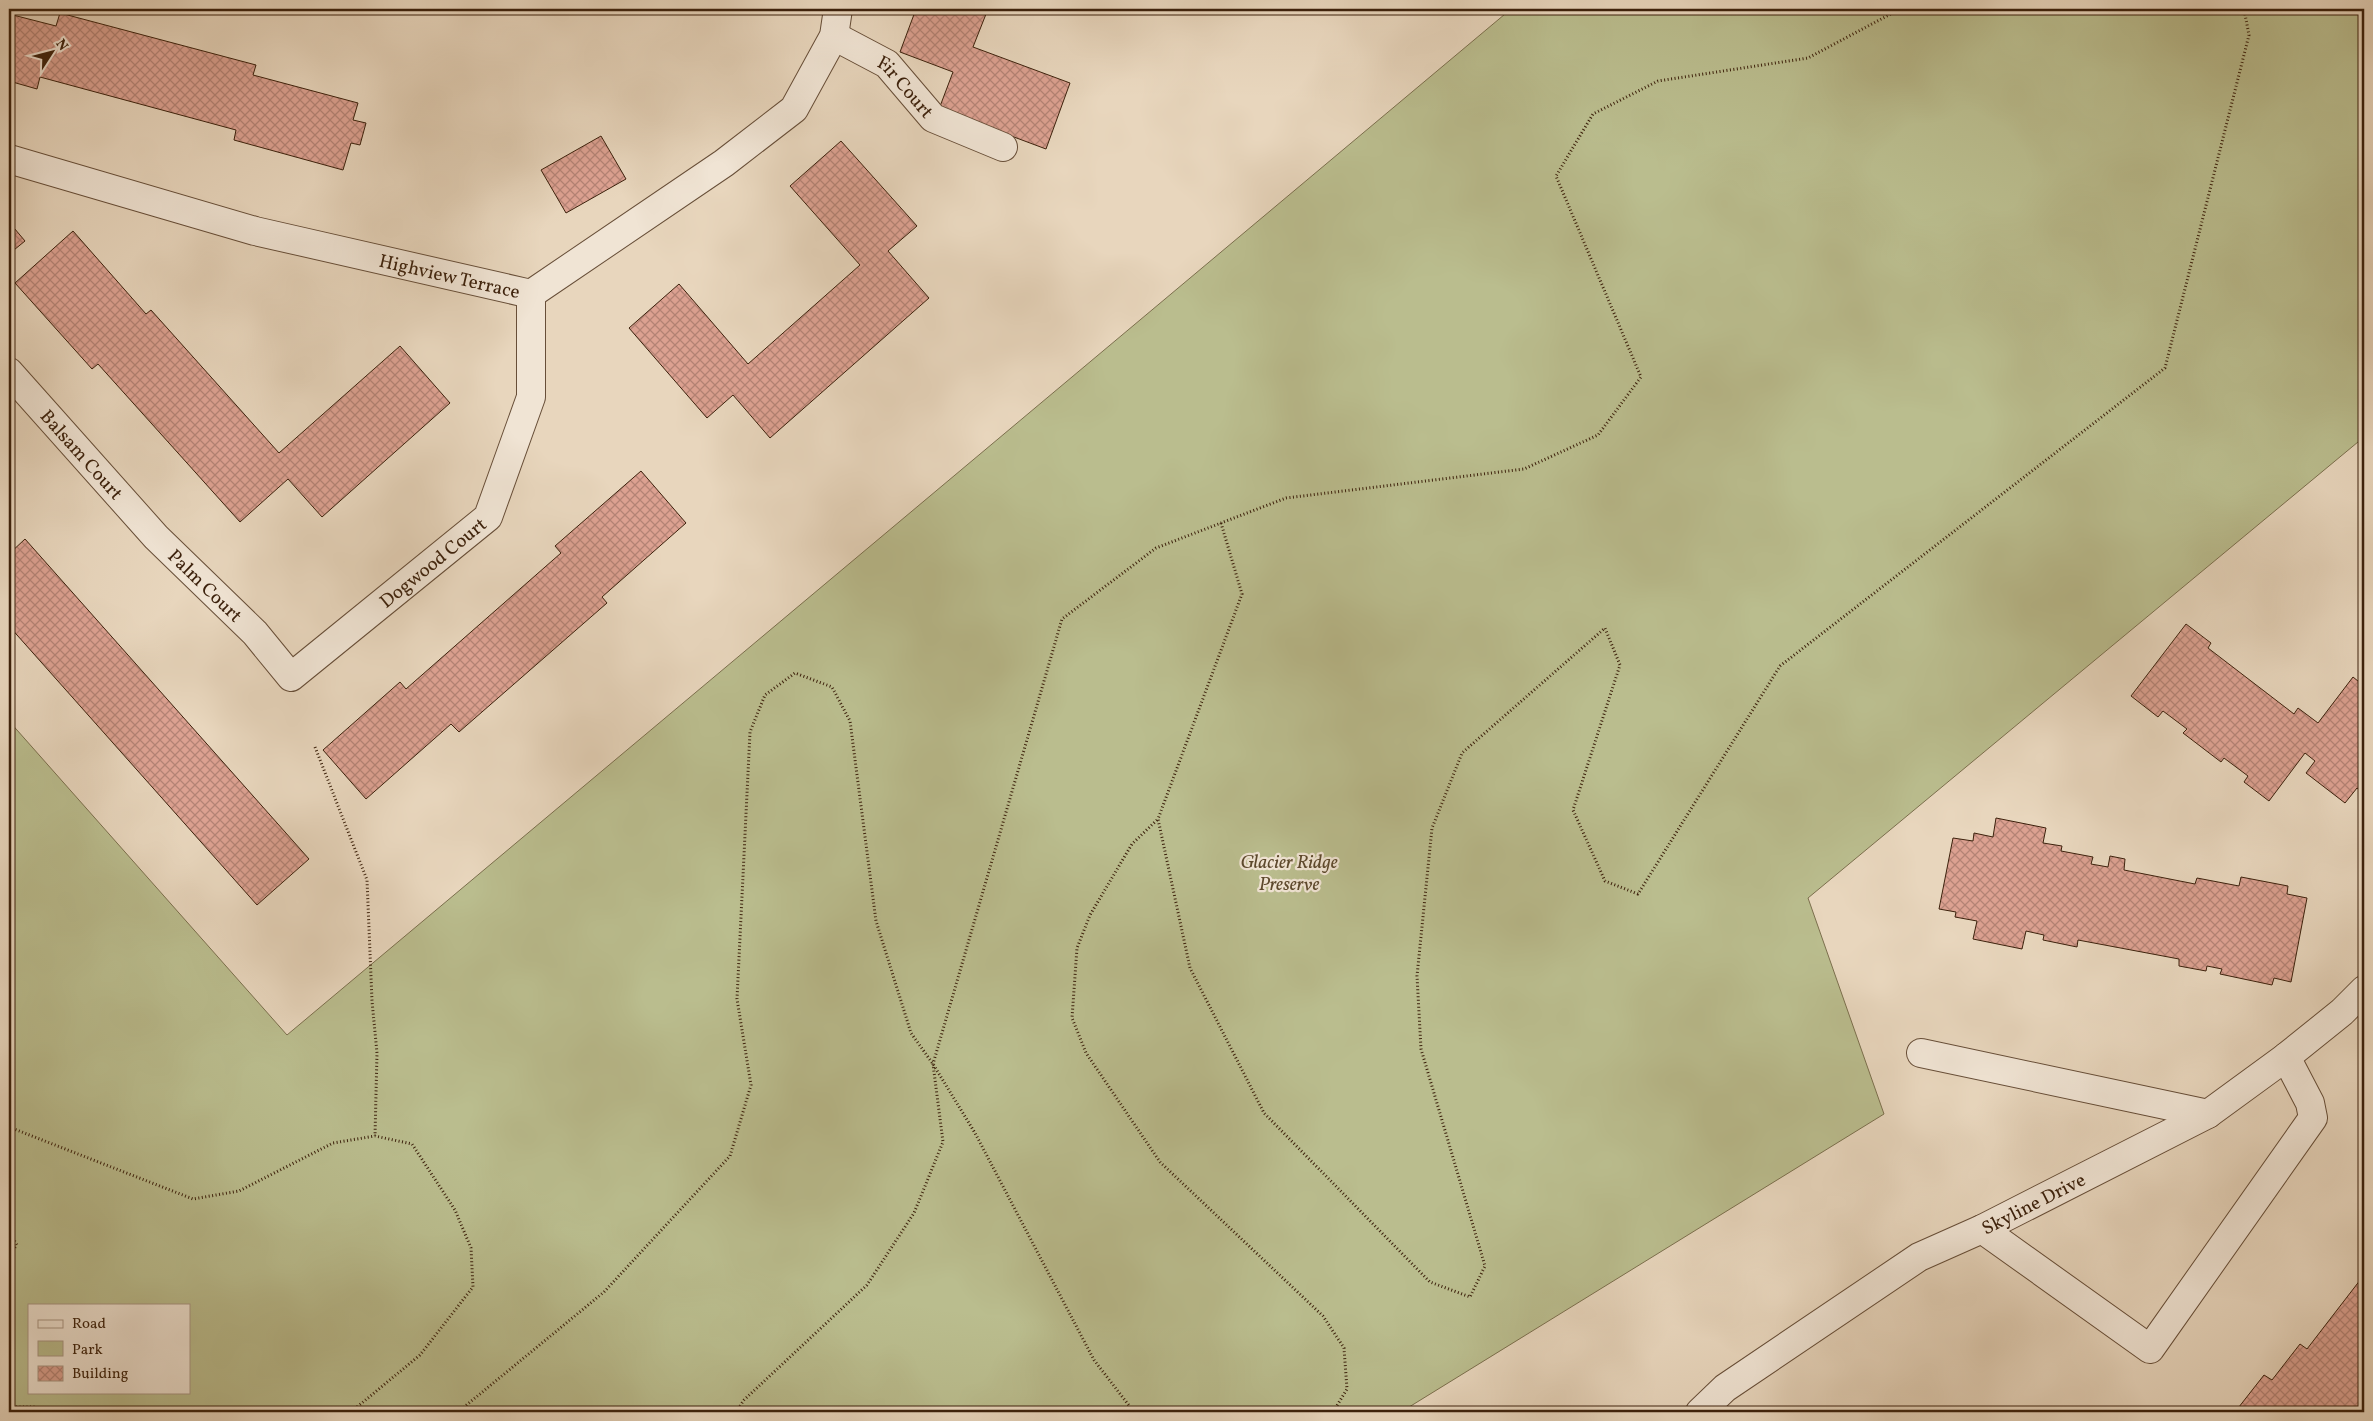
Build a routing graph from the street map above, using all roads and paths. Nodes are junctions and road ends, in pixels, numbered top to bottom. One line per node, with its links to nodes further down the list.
1 (838, 9): 4 (street, Highview Terrace)
2 (1900, 9): 9 (path)
3 (2244, 9): 13 (path)
4 (834, 36): 5 (street, Fir Court); 7 (street, Highview Terrace)
5 (1003, 147)
6 (9, 160): 7 (street, Highview Terrace)
7 (532, 294): 11 (street, Dogwood Court)
8 (9, 372): 10 (street, Balsam Court)
9 (1221, 523): 13 (path); 17 (path)
10 (156, 537): 11 (street, Palm Court)
11 (291, 677)
12 (315, 747): 20 (path)
13 (1158, 819): 30 (path)
14 (2364, 990): 16 (street, Skyline Drive)
15 (1921, 1053): 18 (street)
16 (2286, 1057): 18 (street, Skyline Drive); 21 (street)
17 (934, 1064): 27 (path); 28 (path); 29 (path)
18 (2208, 1114): 21 (street, Skyline Drive)
19 (9, 1127): 20 (path)
20 (375, 1136): 26 (path)
21 (1982, 1229): 31 (street, Skyline Drive)
22 (9, 1232): 23 (path)
23 (9, 1254)
24 (9, 1407): 25 (path)
25 (54, 1412)
26 (351, 1412)
27 (458, 1412)
28 (736, 1412)
29 (1134, 1412)
30 (1332, 1412)
31 (1700, 1412)

